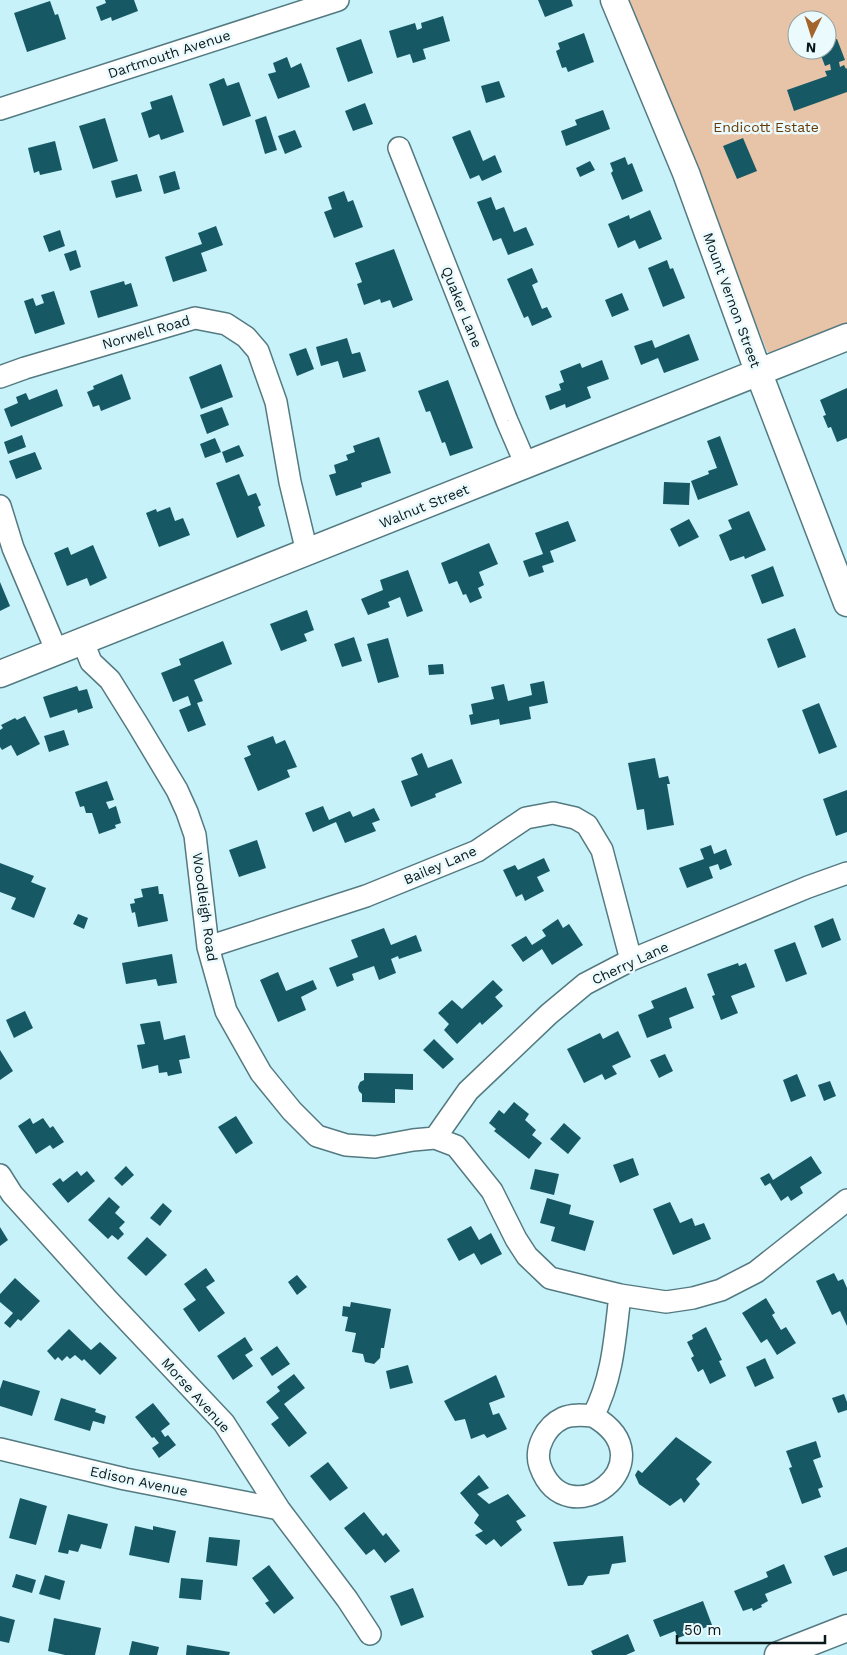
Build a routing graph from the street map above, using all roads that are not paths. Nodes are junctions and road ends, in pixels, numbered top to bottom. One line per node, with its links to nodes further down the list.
1 (338, 0): 3 (street, Dartmouth Avenue)
2 (614, 0): 6 (street, Mount Vernon Street)
3 (0, 109)
4 (399, 148): 8 (street, Quaker Lane)
5 (847, 337): 6 (street, Walnut Street)
6 (758, 371): 8 (street, Walnut Street); 11 (street, Mount Vernon Street)
7 (0, 377): 10 (street, Norwell Road)
8 (526, 465): 10 (street, Walnut Street)
9 (0, 506): 13 (street)
10 (307, 552): 12 (street, Walnut Street)
11 (847, 602)
12 (83, 642): 13 (street, Walnut Street); 16 (street, Woodleigh Road)
13 (58, 652): 14 (street, Walnut Street)
14 (0, 674)
15 (847, 873): 17 (street, Cherry Lane)
16 (208, 947): 17 (street, Bailey Lane); 18 (street, Woodleigh Road)
17 (631, 960): 18 (street, Cherry Lane)
18 (435, 1138): 21 (street, Woodleigh Road)
19 (0, 1175): 24 (street, Morse Avenue)
20 (847, 1200): 21 (street, Woodleigh Road)
21 (620, 1295): 22 (street)
22 (593, 1416)
23 (0, 1449): 24 (street, Edison Avenue)
24 (279, 1509): 26 (street, Morse Avenue)
25 (847, 1628): 27 (street)
26 (370, 1634)
27 (778, 1655)

